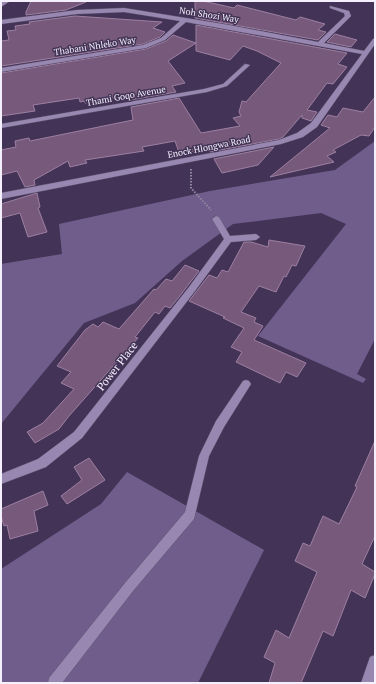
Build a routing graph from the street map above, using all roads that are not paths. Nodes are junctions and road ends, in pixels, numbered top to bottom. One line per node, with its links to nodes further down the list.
1 (7, 1): 2 (street)
2 (1, 5)
3 (332, 7): 7 (street)
4 (184, 20): 5 (street, Noh Shozi Way); 7 (street, Noh Shozi Way); 10 (street, Thabani Nhleko Way)
5 (1, 22)
6 (375, 40): 8 (street, Enock Hlongwa Road)
7 (320, 43): 8 (street, Noh Shozi Way)
8 (366, 52): 12 (street, Enock Hlongwa Road)
9 (247, 65): 11 (street, Thami Goqo Avenue)
10 (1, 70)
11 (1, 126)
12 (1, 196)
13 (216, 219): 15 (street)
14 (256, 237): 15 (street)
15 (228, 239): 17 (street, Power Place)
16 (246, 384): 19 (lane)
17 (1, 479)
18 (375, 662): 20 (street)
19 (54, 683)
20 (368, 683)

